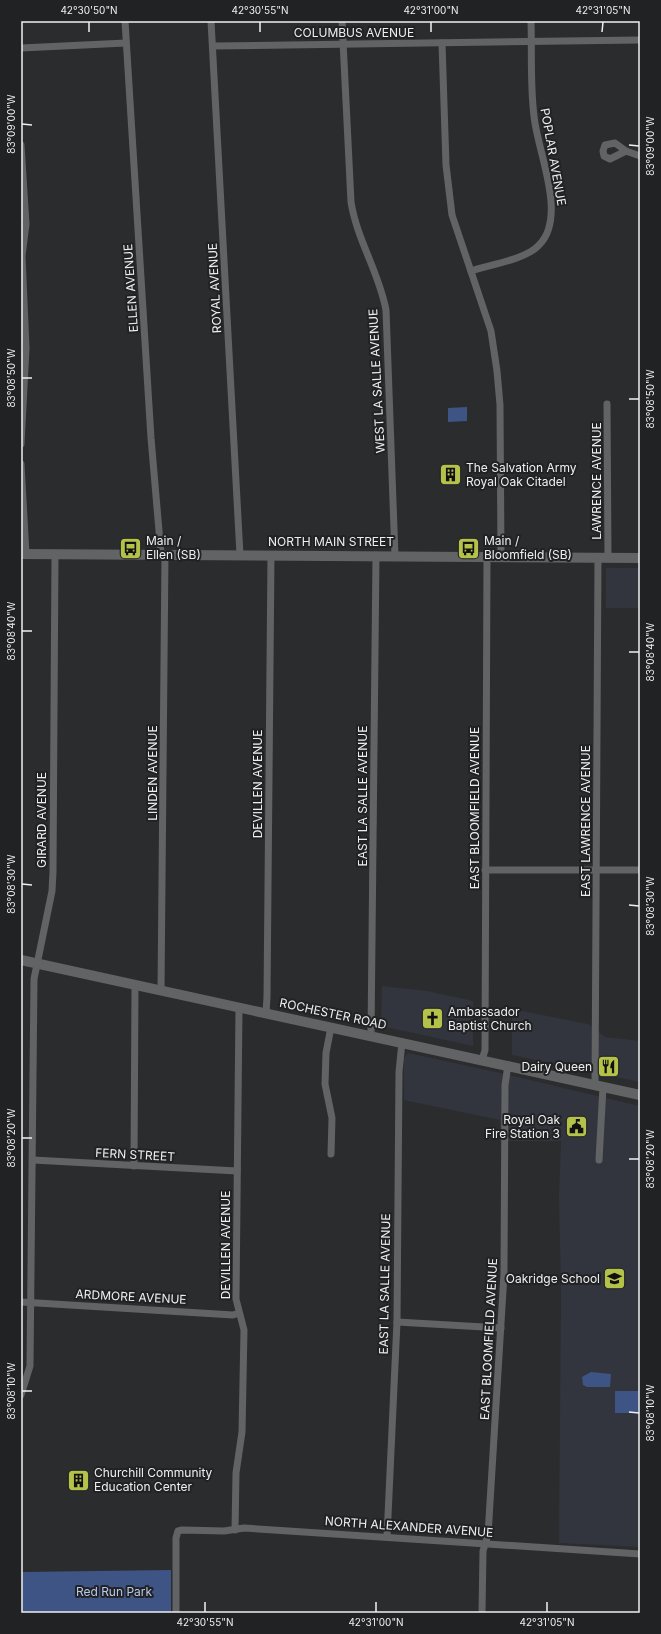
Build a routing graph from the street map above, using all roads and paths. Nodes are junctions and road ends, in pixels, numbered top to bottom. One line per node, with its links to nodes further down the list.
1 (125, 21): 7 (street, ELLEN AVENUE)
2 (211, 21): 10 (street, ROYAL AVENUE)
3 (342, 21): 8 (street, WEST LA SALLE AVENUE)
4 (531, 21): 6 (street, POPLAR AVENUE)
5 (640, 40): 6 (street, COLUMBUS AVENUE)
6 (532, 42): 9 (street, COLUMBUS AVENUE); 15 (street, POPLAR AVENUE)
7 (126, 43): 11 (street); 22 (street, ELLEN AVENUE)
8 (343, 43): 9 (street, COLUMBUS AVENUE); 10 (street, COLUMBUS AVENUE); 26 (street, WEST LA SALLE AVENUE)
9 (442, 43): 15 (street)
10 (213, 46): 23 (street, ROYAL AVENUE)
11 (21, 48)
12 (21, 145): 16 (street)
13 (626, 151): 14 (street)
14 (640, 156)
15 (471, 271): 28 (street)
16 (23, 366): 18 (street)
17 (607, 404): 29 (street, LAWRENCE AVENUE)
18 (21, 444)
19 (21, 464): 20 (street)
20 (23, 554): 21 (main road, NORTH MAIN STREET)
21 (55, 554): 22 (main road, NORTH MAIN STREET); 35 (street, GIRARD AVENUE)
22 (163, 554): 23 (main road, NORTH MAIN STREET); 37 (street, LINDEN AVENUE)
23 (240, 555): 24 (main road, NORTH MAIN STREET)
24 (271, 555): 25 (main road, NORTH MAIN STREET); 39 (street, DEVILLEN AVENUE)
25 (376, 555): 26 (main road, NORTH MAIN STREET); 41 (street, EAST LA SALLE AVENUE)
26 (395, 556): 27 (main road, NORTH MAIN STREET)
27 (487, 556): 28 (main road, NORTH MAIN STREET); 31 (street, EAST BLOOMFIELD AVENUE)
28 (501, 556): 29 (main road, NORTH MAIN STREET)
29 (603, 557): 30 (main road, NORTH MAIN STREET); 32 (street, EAST LAWRENCE AVENUE)
30 (640, 558)
31 (486, 870): 32 (street); 43 (street, EAST BLOOMFIELD AVENUE)
32 (597, 870): 33 (street); 45 (street, EAST LAWRENCE AVENUE)
33 (640, 870)
34 (21, 960): 35 (main road, ROCHESTER ROAD)
35 (38, 964): 36 (main road, ROCHESTER ROAD); 48 (street, GIRARD AVENUE)
36 (135, 985): 37 (main road, ROCHESTER ROAD); 50 (street)
37 (161, 991): 38 (main road, ROCHESTER ROAD)
38 (239, 1008): 39 (main road, ROCHESTER ROAD); 51 (street, DEVILLEN AVENUE)
39 (266, 1013): 40 (main road, ROCHESTER ROAD)
40 (331, 1027): 41 (main road, ROCHESTER ROAD); 47 (street)
41 (371, 1036): 42 (main road, ROCHESTER ROAD)
42 (402, 1042): 43 (main road, ROCHESTER ROAD); 55 (street, EAST LA SALLE AVENUE)
43 (482, 1060): 44 (main road, ROCHESTER ROAD)
44 (508, 1065): 45 (main road, ROCHESTER ROAD); 56 (street, EAST BLOOMFIELD AVENUE)
45 (599, 1086): 46 (main road, ROCHESTER ROAD); 49 (street, EAST LAWRENCE AVENUE)
46 (640, 1095)
47 (331, 1154)
48 (32, 1160): 50 (street, FERN STREET); 53 (street, GIRARD AVENUE)
49 (599, 1160)
50 (134, 1166): 51 (street, FERN STREET)
51 (237, 1171): 54 (street, DEVILLEN AVENUE)
52 (21, 1302): 53 (street, ARDMORE AVENUE)
53 (31, 1303): 54 (street, ARDMORE AVENUE); 57 (street, GIRARD AVENUE)
54 (239, 1313): 58 (street, DEVILLEN AVENUE)
55 (397, 1322): 56 (street); 59 (street, EAST LA SALLE AVENUE)
56 (501, 1328): 60 (street, EAST BLOOMFIELD AVENUE)
57 (21, 1395)
58 (235, 1530): 59 (street, NORTH ALEXANDER AVENUE); 62 (street, NORTH ALEXANDER AVENUE)
59 (386, 1537): 60 (street, NORTH ALEXANDER AVENUE)
60 (485, 1543): 61 (street, NORTH ALEXANDER AVENUE); 63 (street, EAST BLOOMFIELD AVENUE)
61 (640, 1554)
62 (176, 1613)
63 (482, 1613)

